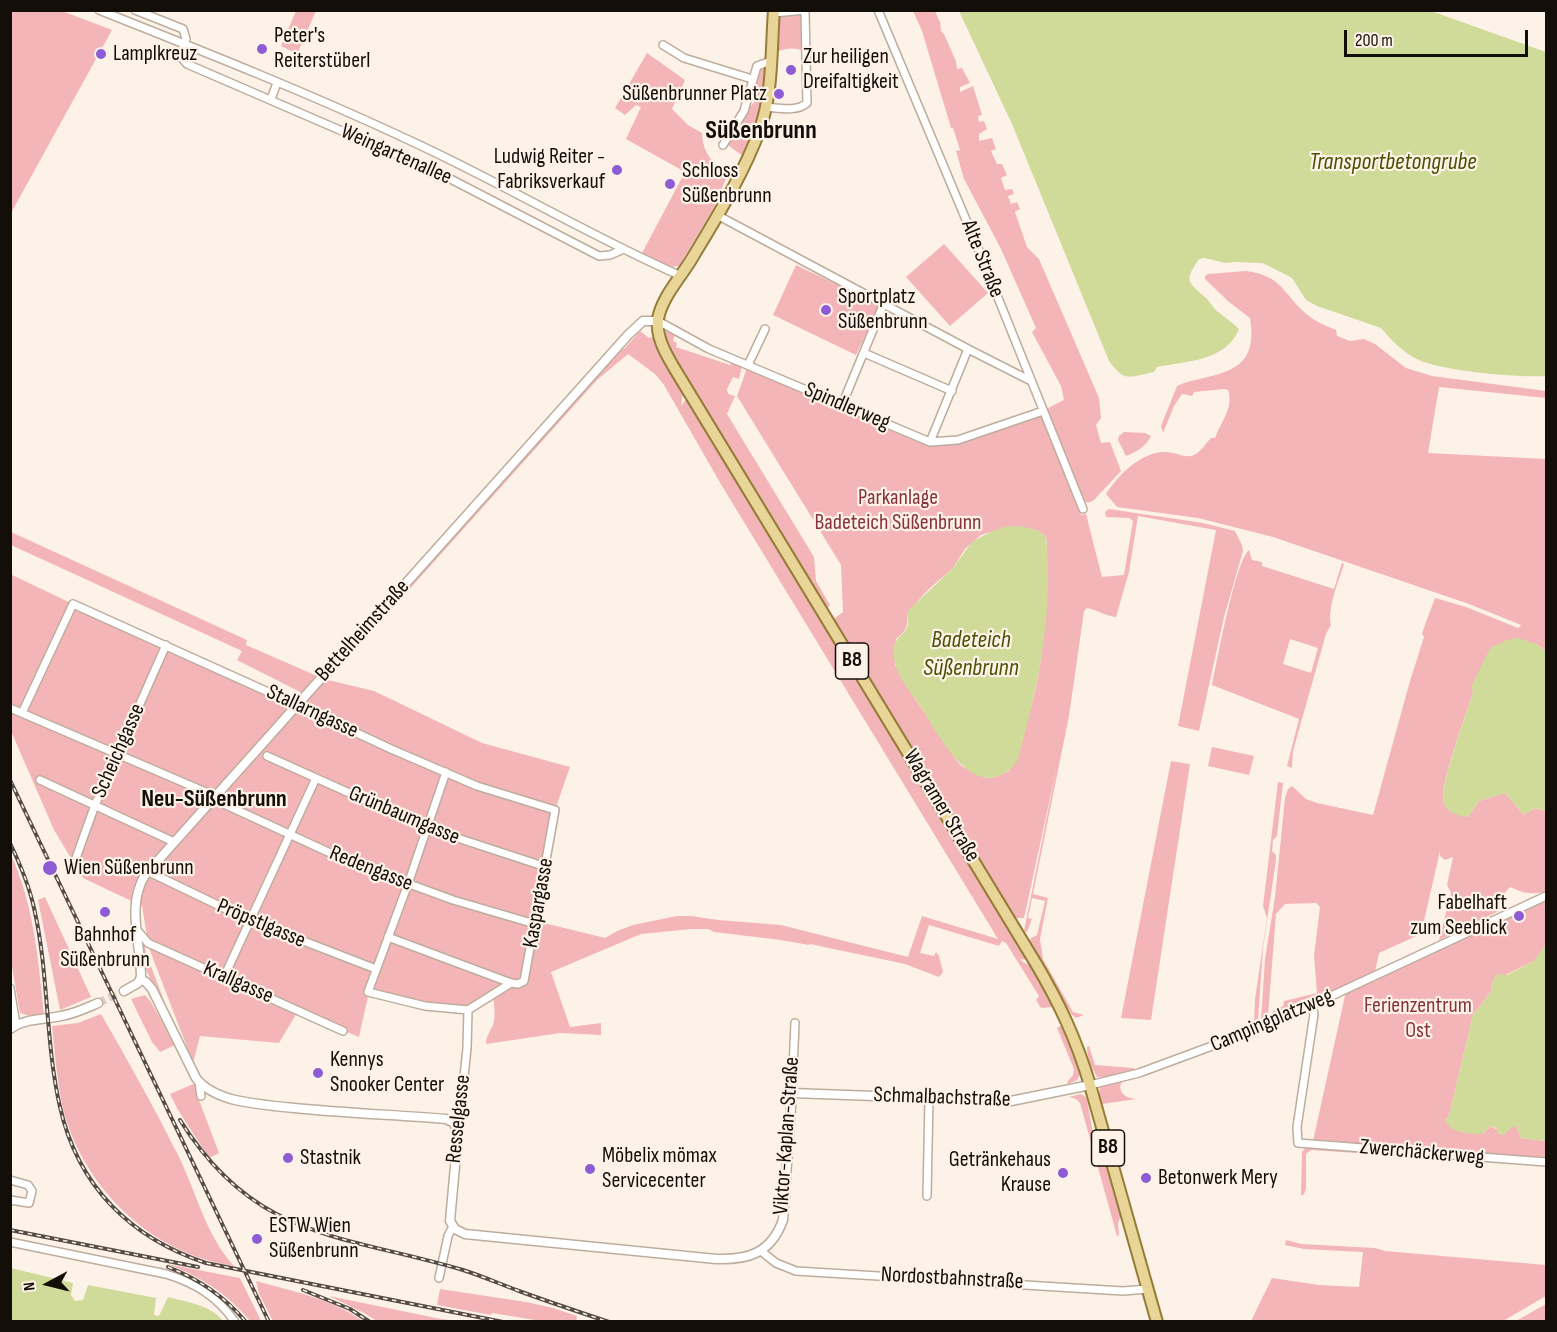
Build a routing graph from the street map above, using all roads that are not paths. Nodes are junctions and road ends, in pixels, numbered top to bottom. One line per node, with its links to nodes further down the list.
1 (99, 10): 6 (street, Weingartenallee)
2 (134, 10): 6 (street); 7 (street, Weingartenallee)
3 (878, 10): 24 (street, Alte Straße)
4 (805, 11): 5 (street); 13 (street)
5 (774, 12): 9 (main road)
6 (127, 21): 7 (street, Weingartenallee)
7 (184, 44): 11 (street, Weingartenallee); 12 (street, Weingartenallee)
8 (663, 45): 10 (street)
9 (771, 62): 10 (street); 13 (main road)
10 (752, 79): 14 (street)
11 (277, 83): 12 (street); 16 (street, Weingartenallee)
12 (271, 99): 16 (street, Weingartenallee)
13 (766, 107): 15 (main road)
14 (723, 145)
15 (717, 215): 17 (main road); 18 (street)
16 (624, 249): 17 (street, Weingartenallee)
17 (681, 276): 19 (main road)
18 (884, 303): 21 (street); 22 (street)
19 (658, 321): 23 (street, Spindlerweg); 31 (street, Bettelheimstraße); 67 (main road, Wagramer Straße / B8)
20 (765, 329): 23 (street)
21 (968, 350): 24 (street); 25 (street)
22 (864, 353): 25 (street); 26 (street)
23 (748, 365): 26 (street, Spindlerweg)
24 (1031, 381): 27 (street, Alte Straße)
25 (952, 391): 28 (street)
26 (842, 405): 28 (street, Spindlerweg)
27 (1043, 411): 28 (street, Spindlerweg); 29 (street, Alte Straße)
28 (930, 442)
29 (1083, 509)
30 (166, 645): 31 (street, Stallarngasse); 33 (street, Stallarngasse); 34 (street, Scheichgasse)
31 (297, 705): 36 (street, Stallarngasse); 39 (street, Bettelheimstraße)
32 (10, 708): 33 (street, Redengasse)
33 (22, 713): 34 (street, Redengasse)
34 (117, 753): 39 (street, Redengasse); 40 (street, Scheichgasse)
35 (267, 756): 37 (street, Grünbaumgasse)
36 (446, 772): 41 (street, Stallarngasse); 42 (street)
37 (316, 778): 42 (street, Grünbaumgasse); 43 (street)
38 (40, 780): 40 (street)
39 (214, 797): 43 (street, Redengasse); 44 (street, Bettelheimstraße)
40 (95, 805): 44 (street); 45 (street, Scheichgasse)
41 (555, 810): 46 (street, Kaspargasse)
42 (426, 828): 46 (street, Grünbaumgasse); 48 (street)
43 (289, 835): 48 (street, Redengasse); 50 (street)
44 (174, 842): 47 (street, Bettelheimstraße)
45 (76, 858)
46 (546, 867): 51 (street, Kaspargasse)
47 (148, 872): 50 (street, Pröpstlgasse); 52 (street, Bettelheimstraße)
48 (408, 884): 51 (street, Redengasse); 53 (street)
49 (1546, 896): 61 (street, Campingplatzweg)
50 (249, 920): 54 (street, Pröpstlgasse); 55 (street)
51 (535, 924): 57 (street, Kaspargasse)
52 (137, 930): 55 (street, Krallgasse); 56 (street, Bettelheimstraße)
53 (388, 937): 54 (street); 57 (street)
54 (376, 969): 62 (street)
55 (224, 977): 65 (street, Krallgasse)
56 (140, 979): 59 (street); 66 (street)
57 (511, 983): 62 (street)
58 (10, 988): 64 (street)
59 (124, 991)
60 (98, 1003): 64 (street)
61 (1312, 1005): 67 (street, Campingplatzweg); 72 (street, Zwerchäckerweg)
62 (468, 1010): 71 (street, Resselgasse)
63 (795, 1023): 68 (street, Viktor-Kaplan-Straße)
64 (13, 1027)
65 (343, 1031)
66 (199, 1082): 69 (street); 71 (street)
67 (1090, 1085): 70 (street, Schmalbachstraße); 80 (main road, Wagramer Straße / B8)
68 (792, 1092): 70 (street, Schmalbachstraße); 78 (street, Viktor-Kaplan-Straße)
69 (201, 1096)
70 (929, 1099): 74 (street)
71 (454, 1123): 76 (street, Resselgasse)
72 (1546, 1162)
73 (10, 1180): 75 (street)
74 (927, 1196)
75 (10, 1200)
76 (452, 1228): 78 (street); 79 (street)
77 (10, 1242): 81 (street)
78 (764, 1249): 80 (street, Nordostbahnstraße)
79 (439, 1278)
80 (1148, 1289): 82 (main road, Wagramer Straße / B8)
81 (235, 1322)
82 (1157, 1322)

